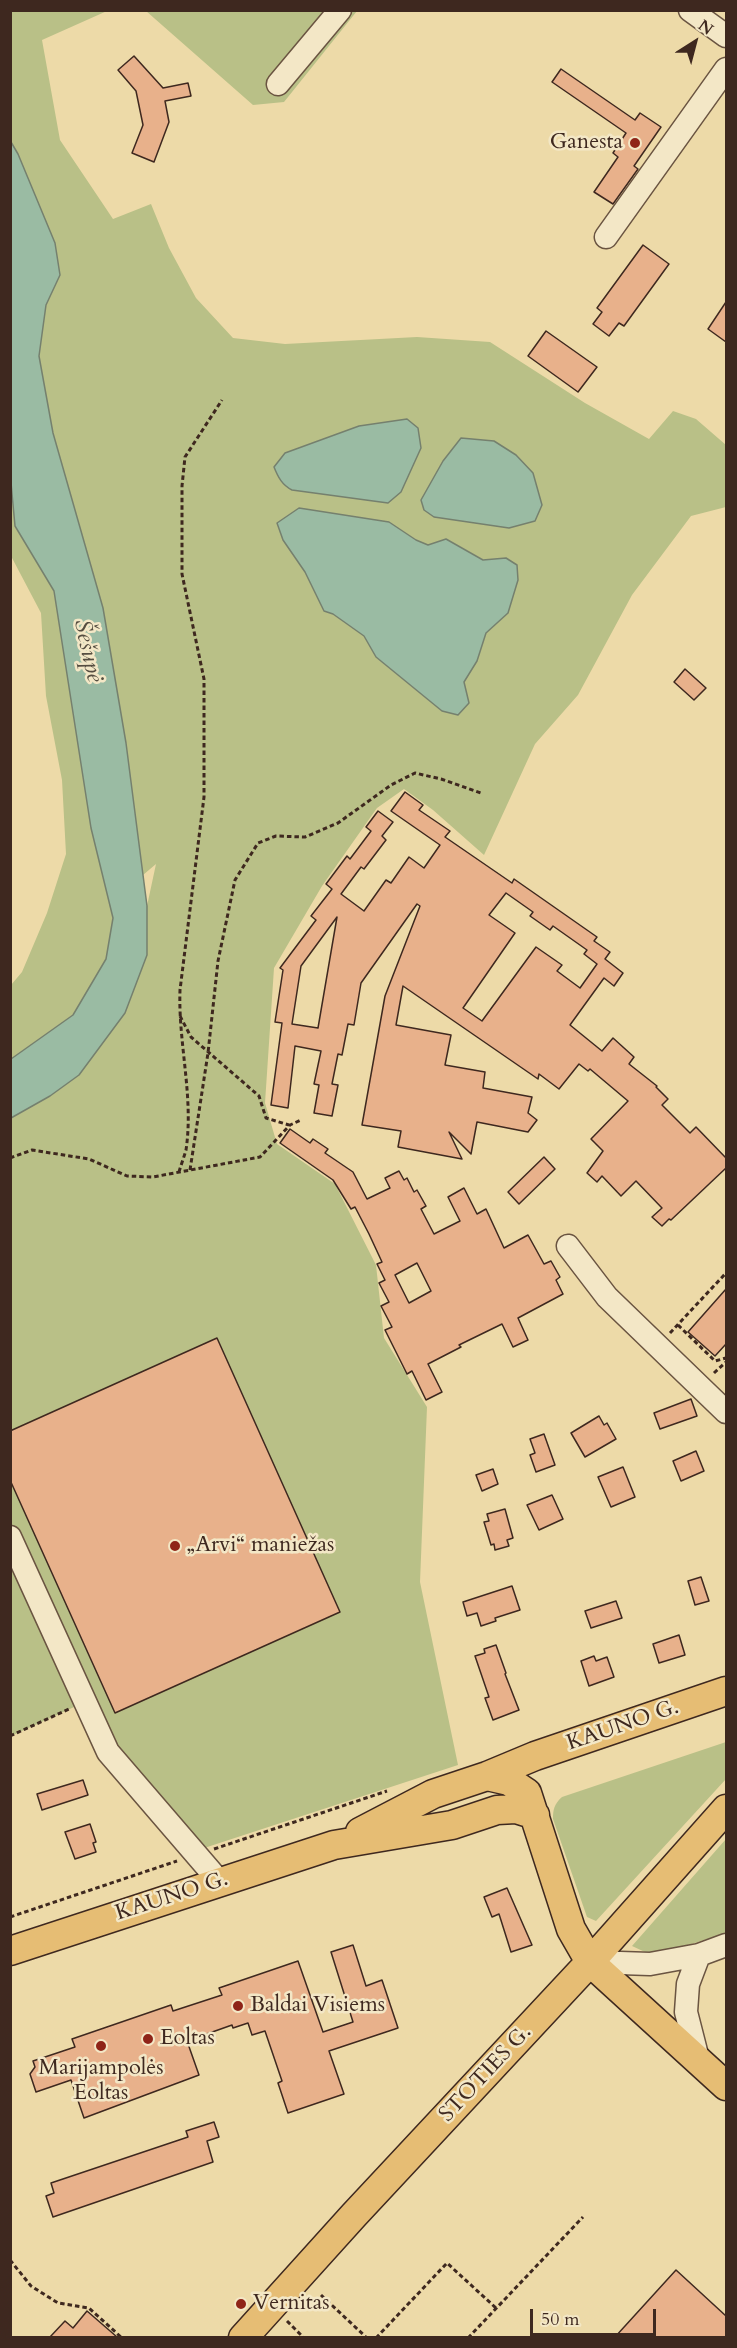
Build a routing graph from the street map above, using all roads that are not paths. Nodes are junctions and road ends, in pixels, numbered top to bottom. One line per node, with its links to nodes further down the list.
1 (340, 10): 5 (street)
2 (690, 10): 3 (street)
3 (726, 36)
4 (726, 69): 6 (street)
5 (278, 84)
6 (606, 237)
7 (568, 1246): 8 (street)
8 (726, 1412)
9 (10, 1537): 15 (street)
10 (726, 1691): 11 (main road, KAUNO G.)
11 (487, 1776): 13 (main road); 14 (main road, KAUNO G.)
12 (726, 1809): 19 (main road, STOTIES G.)
13 (535, 1815): 14 (main road, KAUNO G.); 19 (main road)
14 (334, 1845): 15 (main road, KAUNO G.)
15 (219, 1881): 17 (main road, KAUNO G.)
16 (726, 1946): 18 (street)
17 (10, 1951)
18 (699, 1954): 19 (street); 20 (street)
19 (590, 1962): 20 (main road); 22 (main road, STOTIES G.)
20 (698, 2059): 21 (main road)
21 (726, 2086)
22 (243, 2337)

